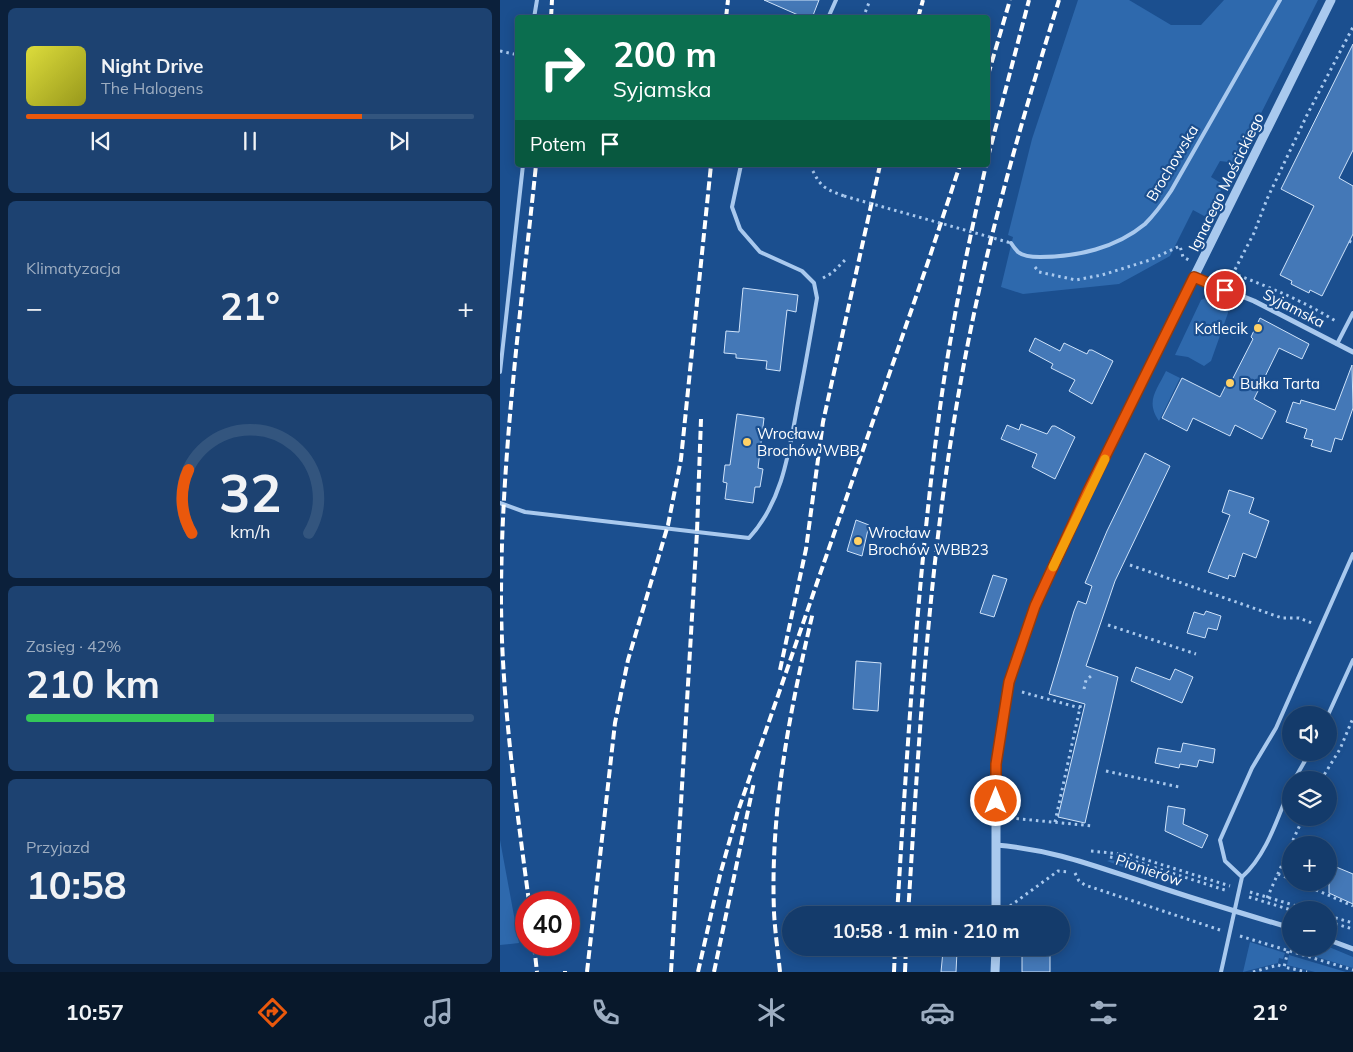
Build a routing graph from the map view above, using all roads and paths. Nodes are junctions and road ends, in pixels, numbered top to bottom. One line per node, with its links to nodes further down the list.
1 (537, 0): 6 (lane)
2 (836, 0): 7 (lane)
3 (870, 0): 8 (path)
4 (1280, 0): 16 (lane, Brochowska)
5 (1331, 0): 18 (street, Ignacego Mościckiego)
6 (534, 15)
7 (829, 15)
8 (864, 15)
9 (1353, 27): 19 (path)
10 (500, 51): 11 (path)
11 (515, 55)
12 (522, 167): 27 (lane)
13 (741, 167): 21 (lane)
14 (811, 167): 15 (path, bridge)
15 (1011, 243): 16 (lane, Brochowska)
16 (1034, 257): 18 (path)
17 (847, 258): 21 (path)
18 (1200, 265): 20 (street, Ignacego Mościckiego)
19 (1232, 273): 22 (path); 24 (path)
20 (1194, 277): 22 (street, Syjamska); 53 (street, Ignacego Mościckiego)
21 (814, 283): 28 (lane)
22 (1225, 290): 25 (street, Syjamska)
23 (1353, 313): 24 (lane)
24 (1346, 327): 25 (lane)
25 (1337, 344): 26 (street, Syjamska)
26 (1353, 352)
27 (500, 372)
28 (500, 503)
29 (1353, 554): 32 (lane)
30 (1130, 565): 32 (path)
31 (1108, 625): 33 (path)
32 (1320, 626): 61 (lane)
33 (1196, 654)
34 (1353, 660): 41 (lane)
35 (1092, 676): 37 (path)
36 (1024, 684): 38 (path)
37 (1084, 689)
38 (1022, 692): 39 (path); 42 (path)
39 (1021, 698)
40 (1081, 703): 42 (path)
41 (1332, 706)
42 (1080, 708): 50 (path)
43 (1353, 718): 45 (path)
44 (1106, 771): 46 (path)
45 (1327, 771)
46 (1180, 788)
47 (1282, 806): 61 (lane)
48 (1010, 809): 49 (path)
49 (1010, 818): 50 (path); 51 (path)
50 (1055, 822): 52 (path)
51 (1010, 824)
52 (1093, 826)
53 (996, 845): 56 (street, Pionierów); 68 (street, Ignacego Mościckiego)
54 (1088, 851): 62 (path)
55 (1103, 857): 64 (path)
56 (1077, 859): 58 (path); 72 (street, Pionierów)
57 (1282, 865): 59 (path)
58 (1075, 873): 69 (path); 78 (path)
59 (1278, 874): 60 (path); 66 (path)
60 (1282, 876)
61 (1242, 877): 62 (lane)
62 (1239, 889): 66 (path); 72 (lane)
63 (1319, 891): 70 (path)
64 (1231, 892)
65 (1247, 897): 71 (path)
66 (1267, 898): 67 (path)
67 (1282, 902)
68 (996, 906)
69 (1010, 906)
70 (1353, 906)
71 (1282, 907)
72 (1234, 911): 76 (street, Pionierów); 78 (lane)
73 (1337, 918): 74 (path)
74 (1353, 923)
75 (1337, 924): 77 (path)
76 (1282, 925)
77 (1353, 929)
78 (1228, 933): 80 (path); 88 (lane)
79 (1337, 943): 81 (street)
80 (1282, 949)
81 (1353, 949)
82 (996, 956): 87 (street)
83 (1287, 956): 85 (path)
84 (1305, 956): 86 (path)
85 (1284, 967): 89 (path); 90 (path)
86 (1353, 970)
87 (996, 972)
88 (1221, 972)
89 (1253, 972)
90 (1307, 972)

